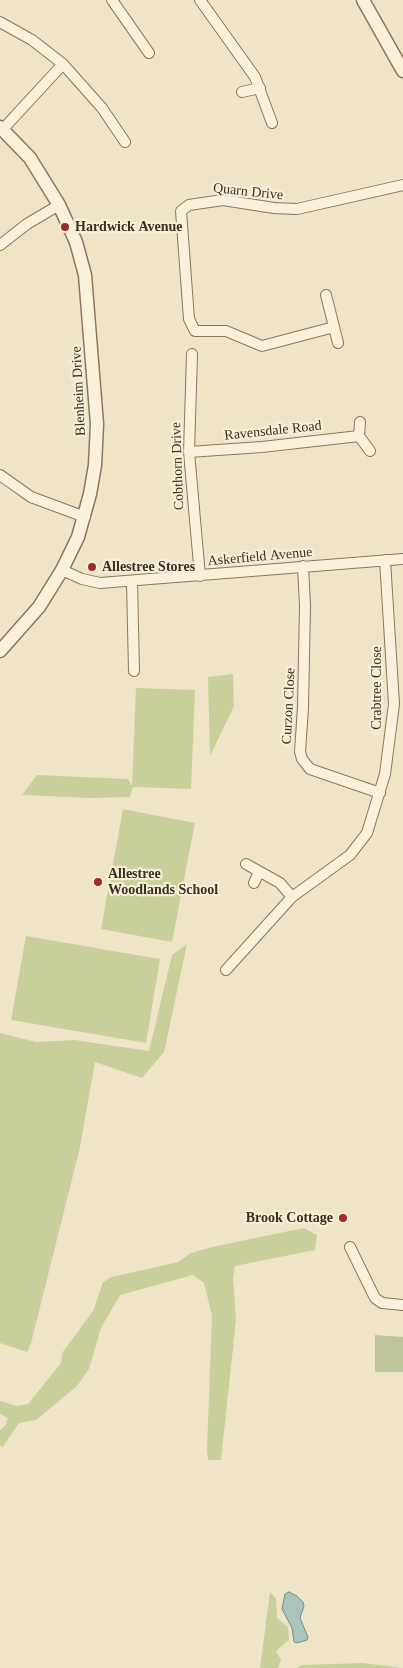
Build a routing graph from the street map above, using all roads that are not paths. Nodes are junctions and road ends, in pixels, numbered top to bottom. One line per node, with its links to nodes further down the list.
1 (112, 0): 5 (street)
2 (200, 0): 8 (street)
3 (363, 0): 7 (street)
4 (0, 22): 6 (street)
5 (149, 53)
6 (63, 64): 11 (street); 12 (street)
7 (403, 71)
8 (260, 88): 9 (street); 10 (street)
9 (242, 92)
10 (272, 123)
11 (1, 128): 14 (street, Blenheim Drive)
12 (125, 142)
13 (403, 185): 17 (street, Quarn Drive)
14 (59, 205): 15 (street); 25 (street, Blenheim Drive)
15 (0, 245)
16 (326, 295): 17 (street)
17 (334, 327): 18 (street)
18 (338, 343)
19 (192, 354): 23 (street, Cobthorn Drive)
20 (360, 422): 21 (street)
21 (359, 436): 22 (street); 23 (street, Ravensdale Road)
22 (370, 450)
23 (189, 452): 30 (street, Cobthorn Drive)
24 (0, 475): 25 (street)
25 (84, 517): 29 (street, Blenheim Drive)
26 (403, 559): 27 (street, Askerfield Avenue)
27 (385, 560): 28 (street, Askerfield Avenue); 34 (street, Crabtree Close)
28 (303, 566): 30 (street, Askerfield Avenue); 34 (street, Curzon Close)
29 (62, 570): 31 (street, Askerfield Avenue); 32 (street, Blenheim Drive)
30 (200, 576): 31 (street, Askerfield Avenue)
31 (132, 582): 33 (street)
32 (0, 651)
33 (132, 665)
34 (380, 793): 38 (street, Crabtree Close)
35 (246, 864): 36 (street)
36 (259, 872): 37 (street); 38 (street)
37 (254, 883)
38 (292, 897): 40 (street, Crabtree Close)
39 (239, 939): 40 (street)
40 (248, 947): 41 (street, Crabtree Close)
41 (226, 970)
42 (350, 1247): 43 (street)
43 (403, 1305)

